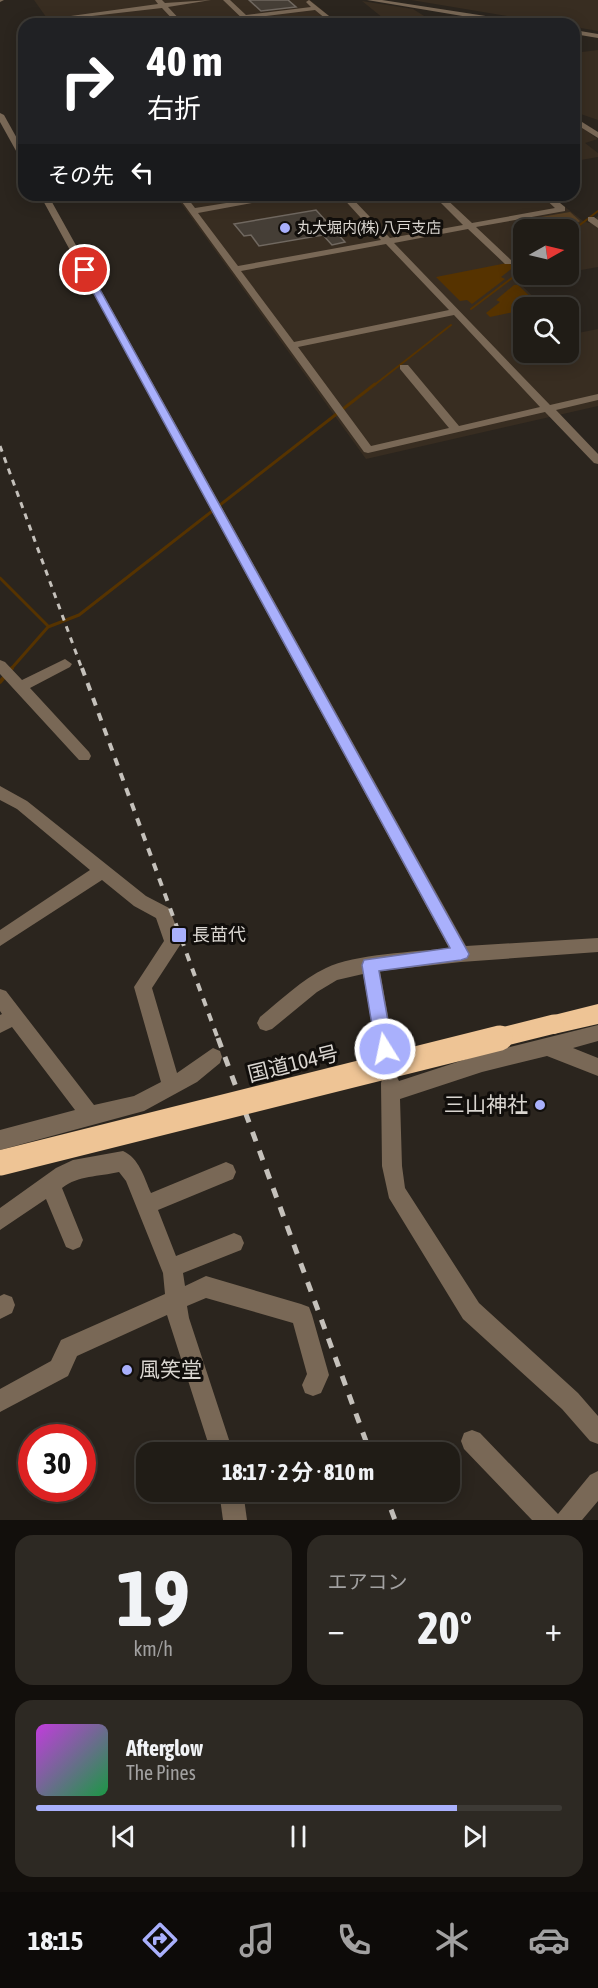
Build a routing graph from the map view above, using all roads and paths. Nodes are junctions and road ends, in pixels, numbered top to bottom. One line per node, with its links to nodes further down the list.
1 (208, 0): 6 (street)
2 (226, 0): 9 (street)
3 (307, 0): 8 (street)
4 (370, 0): 7 (street)
5 (387, 0): 7 (street)
6 (161, 3): 10 (street); 11 (street)
7 (412, 4): 13 (street); 14 (street); 15 (street)
8 (317, 8): 9 (street); 12 (street)
9 (245, 17)
10 (59, 18)
11 (175, 18)
12 (329, 18)
13 (432, 18)
14 (489, 18)
15 (501, 18)
16 (580, 32): 17 (street)
17 (598, 35)
18 (0, 115): 23 (street)
19 (580, 116): 20 (street)
20 (590, 119)
21 (580, 123): 22 (street)
22 (598, 136)
23 (18, 147)
24 (47, 201): 50 (street)
25 (186, 201): 30 (street)
26 (255, 201): 30 (street)
27 (350, 201): 32 (street)
28 (443, 201): 31 (street)
29 (553, 201): 31 (street)
30 (193, 211): 34 (street)
31 (470, 226): 32 (street); 33 (street)
32 (388, 241): 34 (street); 35 (street)
33 (508, 262)
34 (236, 269): 36 (street)
35 (456, 312): 36 (street); 39 (street)
36 (292, 345): 40 (street)
37 (404, 367): 40 (street)
38 (598, 397): 39 (street)
39 (548, 408): 40 (street); 41 (street)
40 (456, 429)
41 (598, 461)
42 (65, 664): 44 (street)
43 (0, 665): 44 (street)
44 (20, 687): 45 (street)
45 (84, 756)
46 (0, 792): 47 (street)
47 (102, 871): 48 (street); 61 (street)
48 (0, 939)
49 (598, 945): 50 (street)
50 (461, 954): 51 (street)
51 (370, 965): 55 (street); 58 (street)
52 (0, 997): 54 (street)
53 (598, 1014): 64 (highway, 国道104号, bridge)
54 (7, 1021): 62 (street)
55 (266, 1023)
56 (598, 1033): 57 (street)
57 (547, 1047): 60 (street); 75 (street)
58 (385, 1049)
59 (213, 1057): 61 (street)
60 (598, 1067)
61 (172, 1086): 62 (street)
62 (90, 1115): 63 (street)
63 (0, 1140)
64 (0, 1163)
65 (226, 1172): 67 (street)
66 (50, 1184): 67 (street); 68 (street); 69 (street)
67 (145, 1205): 71 (street)
68 (0, 1220)
69 (73, 1240)
70 (234, 1243): 71 (street)
71 (171, 1268): 72 (street)
72 (176, 1299): 73 (street); 74 (street); 77 (street)
73 (313, 1384)
74 (0, 1401)
75 (598, 1433)
76 (472, 1441): 81 (street)
77 (219, 1442)
78 (598, 1483): 82 (street)
79 (233, 1502): 80 (street)
80 (235, 1520)
81 (548, 1520)
82 (567, 1520)

